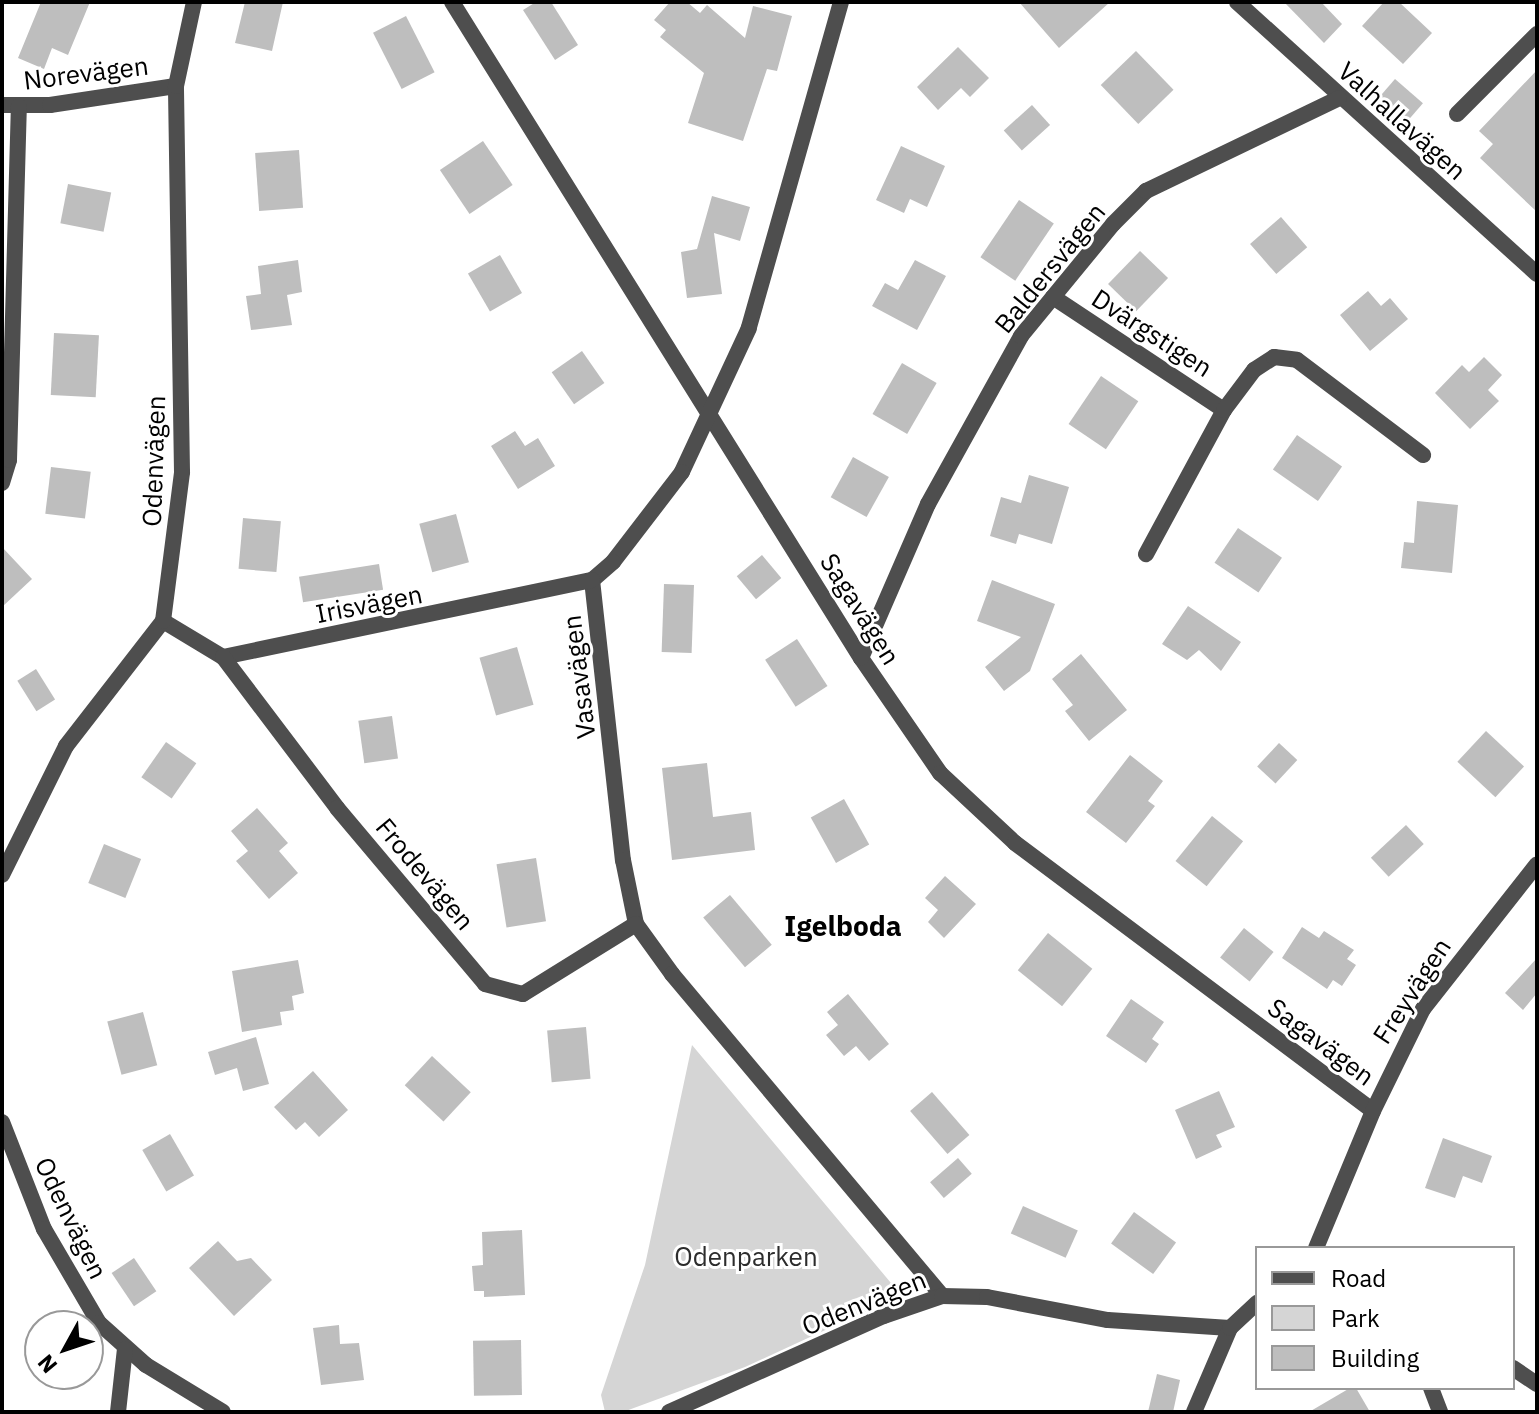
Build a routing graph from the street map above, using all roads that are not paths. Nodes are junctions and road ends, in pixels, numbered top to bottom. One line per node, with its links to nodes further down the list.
1 (194, 2): 6 (street, Odenvägen)
2 (452, 2): 13 (street, Sagavägen)
3 (841, 2): 13 (street, Vasavägen)
4 (1237, 2): 7 (street, Valhallavägen)
5 (1537, 34): 9 (street)
6 (176, 86): 8 (street, Norevägen); 18 (street, Odenvägen)
7 (1339, 98): 10 (street, Valhallavägen); 11 (street, Baldersvägen)
8 (10, 105): 15 (street)
9 (1457, 114)
10 (1537, 274)
11 (1053, 297): 12 (street, Dvärgstigen); 20 (street, Baldersvägen)
12 (1224, 410): 14 (street, Dvärgstigen); 16 (street, Dvärgstigen)
13 (712, 415): 17 (street, Vasavägen); 20 (street, Sagavägen)
14 (1423, 455)
15 (2, 483)
16 (1146, 554)
17 (592, 580): 19 (street, Irisvägen); 23 (street, Vasavägen)
18 (163, 621): 19 (street); 22 (street)
19 (223, 657): 23 (street, Frodevägen)
20 (861, 658): 24 (street, Sagavägen)
21 (1537, 864): 24 (street, Freyvägen)
22 (2, 875)
23 (636, 924): 27 (street, Vasavägen)
24 (1373, 1111): 26 (street, Freyvägen)
25 (2, 1122): 30 (street, Odenvägen)
26 (1324, 1246)
27 (942, 1296): 29 (street, Odenvägen); 36 (street, Odenvägen)
28 (1255, 1305): 29 (street)
29 (1230, 1328): 37 (street)
30 (125, 1349): 34 (street); 35 (street, Odenvägen)
31 (1515, 1369): 32 (street)
32 (1537, 1384)
33 (1432, 1390): 38 (street)
34 (118, 1412)
35 (223, 1412)
36 (669, 1412)
37 (1194, 1412)
38 (1440, 1412)

